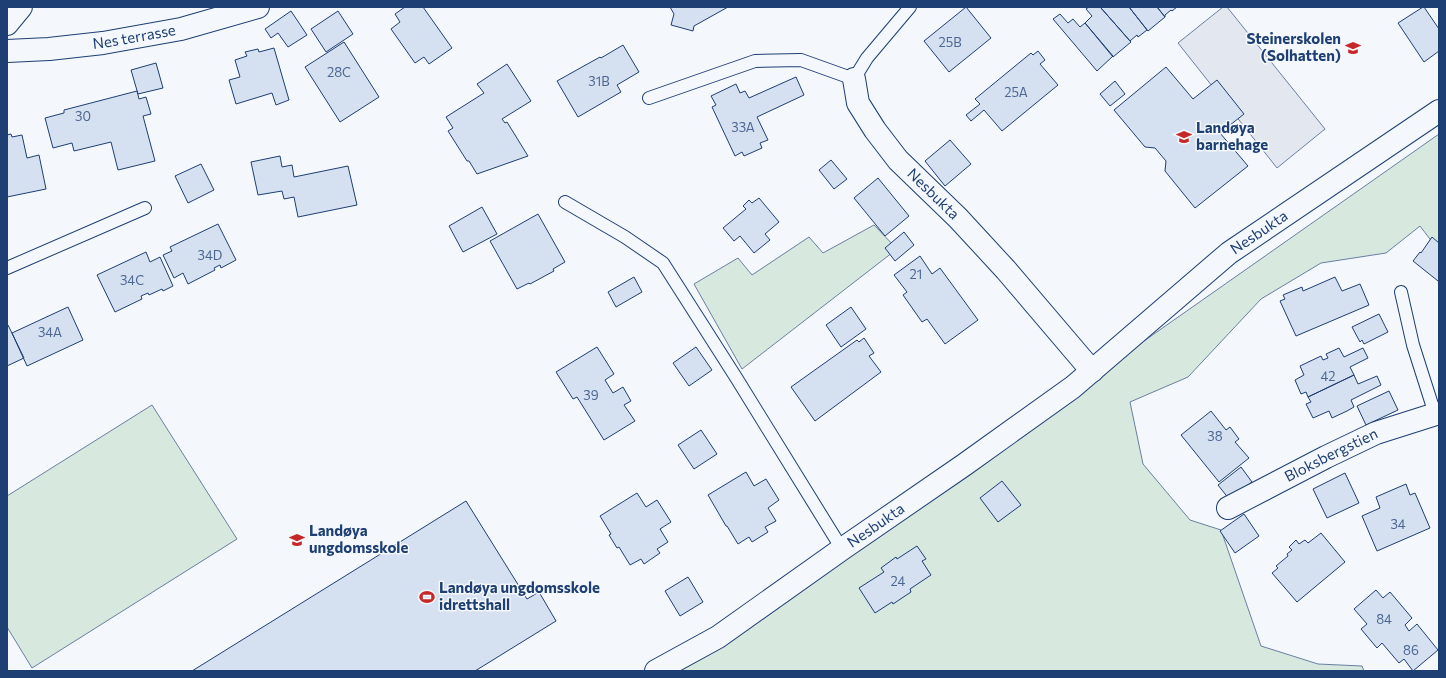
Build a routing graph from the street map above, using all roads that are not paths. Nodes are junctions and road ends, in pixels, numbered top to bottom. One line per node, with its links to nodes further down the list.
1 (21, 7): 4 (street)
2 (258, 7): 5 (street, Nes terrasse)
3 (910, 7): 6 (lane)
4 (7, 24)
5 (7, 51)
6 (854, 79): 7 (lane); 13 (street, Nesbukta)
7 (649, 98)
8 (1439, 111): 13 (street, Nesbukta)
9 (565, 202): 16 (lane)
10 (145, 208): 11 (lane)
11 (7, 268)
12 (1401, 292): 14 (lane)
13 (1092, 371): 16 (street, Nesbukta)
14 (1437, 413): 15 (street, Bloksbergstien)
15 (1228, 508)
16 (842, 549): 17 (street, Nesbukta)
17 (656, 671)

